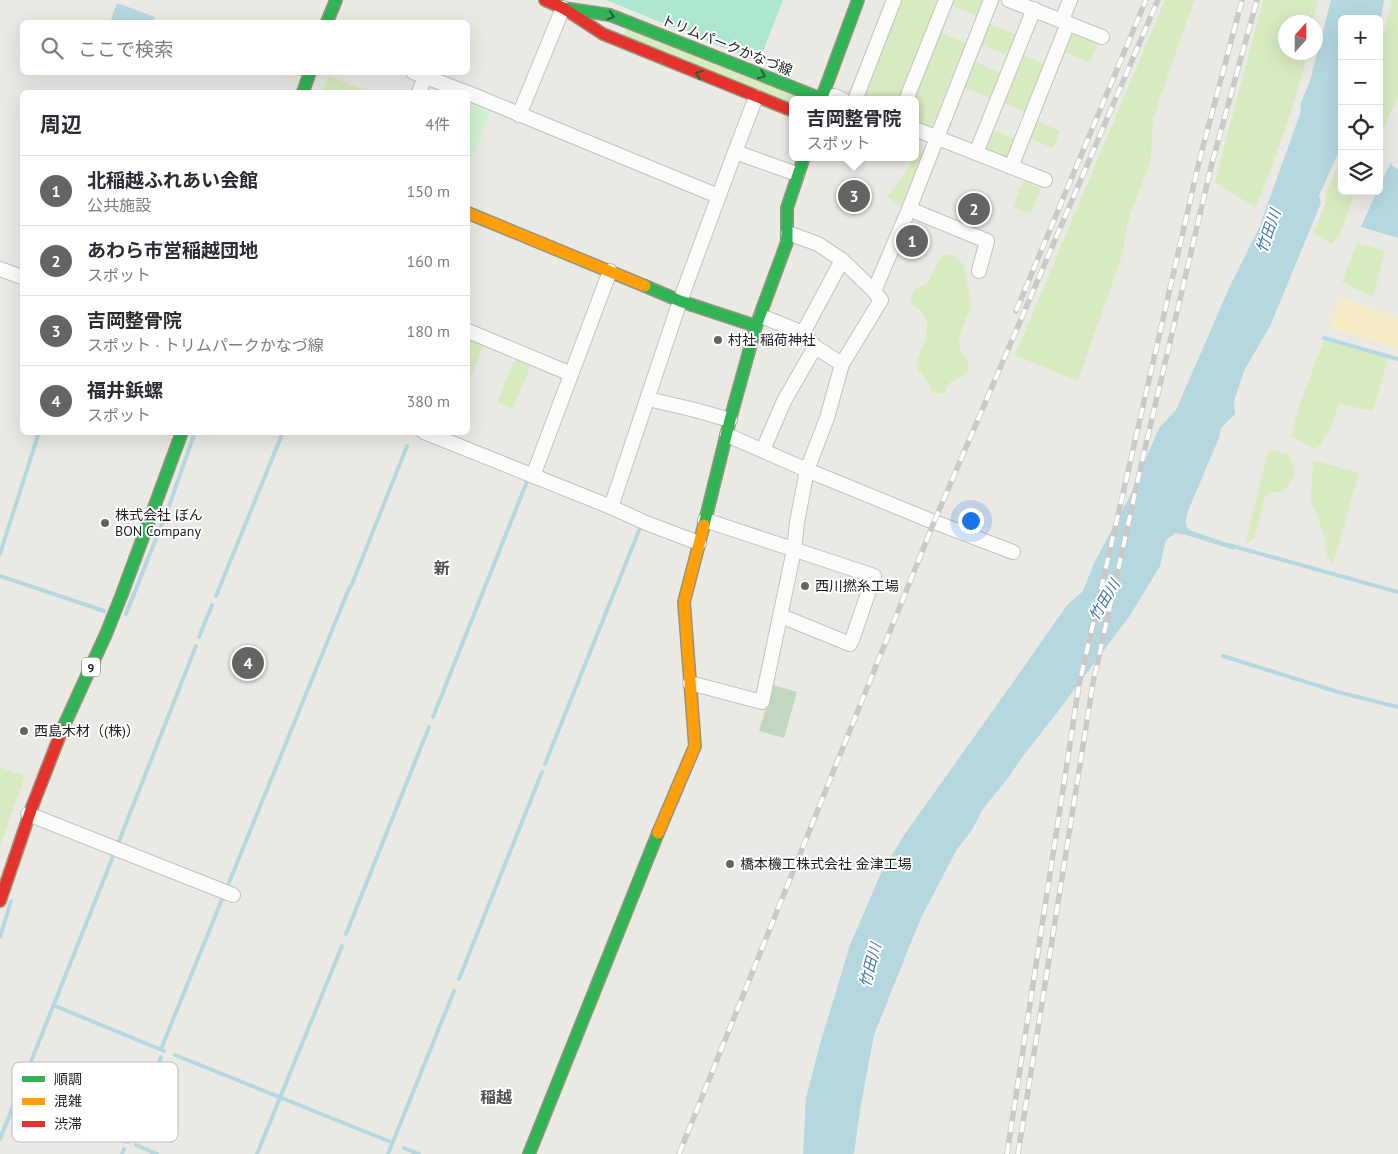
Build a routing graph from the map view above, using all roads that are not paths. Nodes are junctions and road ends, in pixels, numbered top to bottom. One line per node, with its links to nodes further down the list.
1 (336, 0): 11 (street)
2 (545, 0): 10 (street, トリムパークかなづ線)
3 (858, 0): 21 (street)
4 (894, 0): 22 (street)
5 (946, 0): 23 (street)
6 (991, 0): 28 (street)
7 (1009, 0): 9 (street)
8 (1070, 0): 12 (street)
9 (1031, 6): 12 (street); 30 (street)
10 (563, 8): 20 (street, トリムパークかなづ線, one-way to 20); 24 (street, トリムパークかなづ線, one-way to 10); 26 (street)
11 (329, 20)
12 (1065, 22): 13 (street); 32 (street)
13 (1102, 36)
14 (309, 75): 16 (street)
15 (419, 75): 17 (street); 18 (street)
16 (303, 90)
17 (419, 90)
18 (458, 90)
19 (470, 95): 26 (street)
20 (815, 96)
21 (823, 96)
22 (857, 96)
23 (908, 96)
24 (756, 97): 25 (street, トリムパークかなづ線); 29 (street)
25 (789, 109)
26 (519, 115): 35 (street)
27 (919, 131): 28 (street)
28 (936, 137): 30 (street); 36 (street)
29 (735, 152): 33 (street); 35 (street)
30 (976, 153): 32 (street)
31 (802, 161): 33 (street)
32 (1011, 167): 34 (street)
33 (797, 174): 38 (street)
34 (1045, 180)
35 (718, 196): 45 (street)
36 (909, 209): 42 (street); 44 (street)
37 (470, 214): 41 (street)
38 (788, 233): 39 (street); 46 (street)
39 (842, 260): 44 (street); 48 (street)
40 (0, 269): 43 (street)
41 (610, 271): 45 (street); 51 (street)
42 (979, 271)
43 (20, 275)
44 (874, 291): 50 (street)
45 (680, 301): 46 (street); 52 (street)
46 (758, 321): 48 (street); 53 (street)
47 (470, 332): 51 (street)
48 (803, 333): 49 (street)
49 (815, 347): 50 (street); 57 (street)
50 (842, 364): 58 (street)
51 (571, 374): 59 (street)
52 (648, 399): 53 (street); 60 (street)
53 (730, 420): 56 (street)
54 (181, 435): 67 (street, 9)
55 (431, 435): 59 (street)
56 (727, 435): 57 (street); 61 (street)
57 (763, 450): 58 (street)
58 (807, 470): 63 (street); 64 (street)
59 (533, 476): 60 (street)
60 (611, 507): 62 (street)
61 (705, 520): 62 (street); 63 (street)
62 (699, 542): 66 (street)
63 (794, 550): 65 (street); 65 (street)
64 (1013, 552)
65 (781, 616): 66 (street)
66 (690, 683): 70 (street)
67 (28, 814): 68 (street, 9); 69 (street)
68 (1, 895)
69 (233, 895)
70 (529, 1154)

